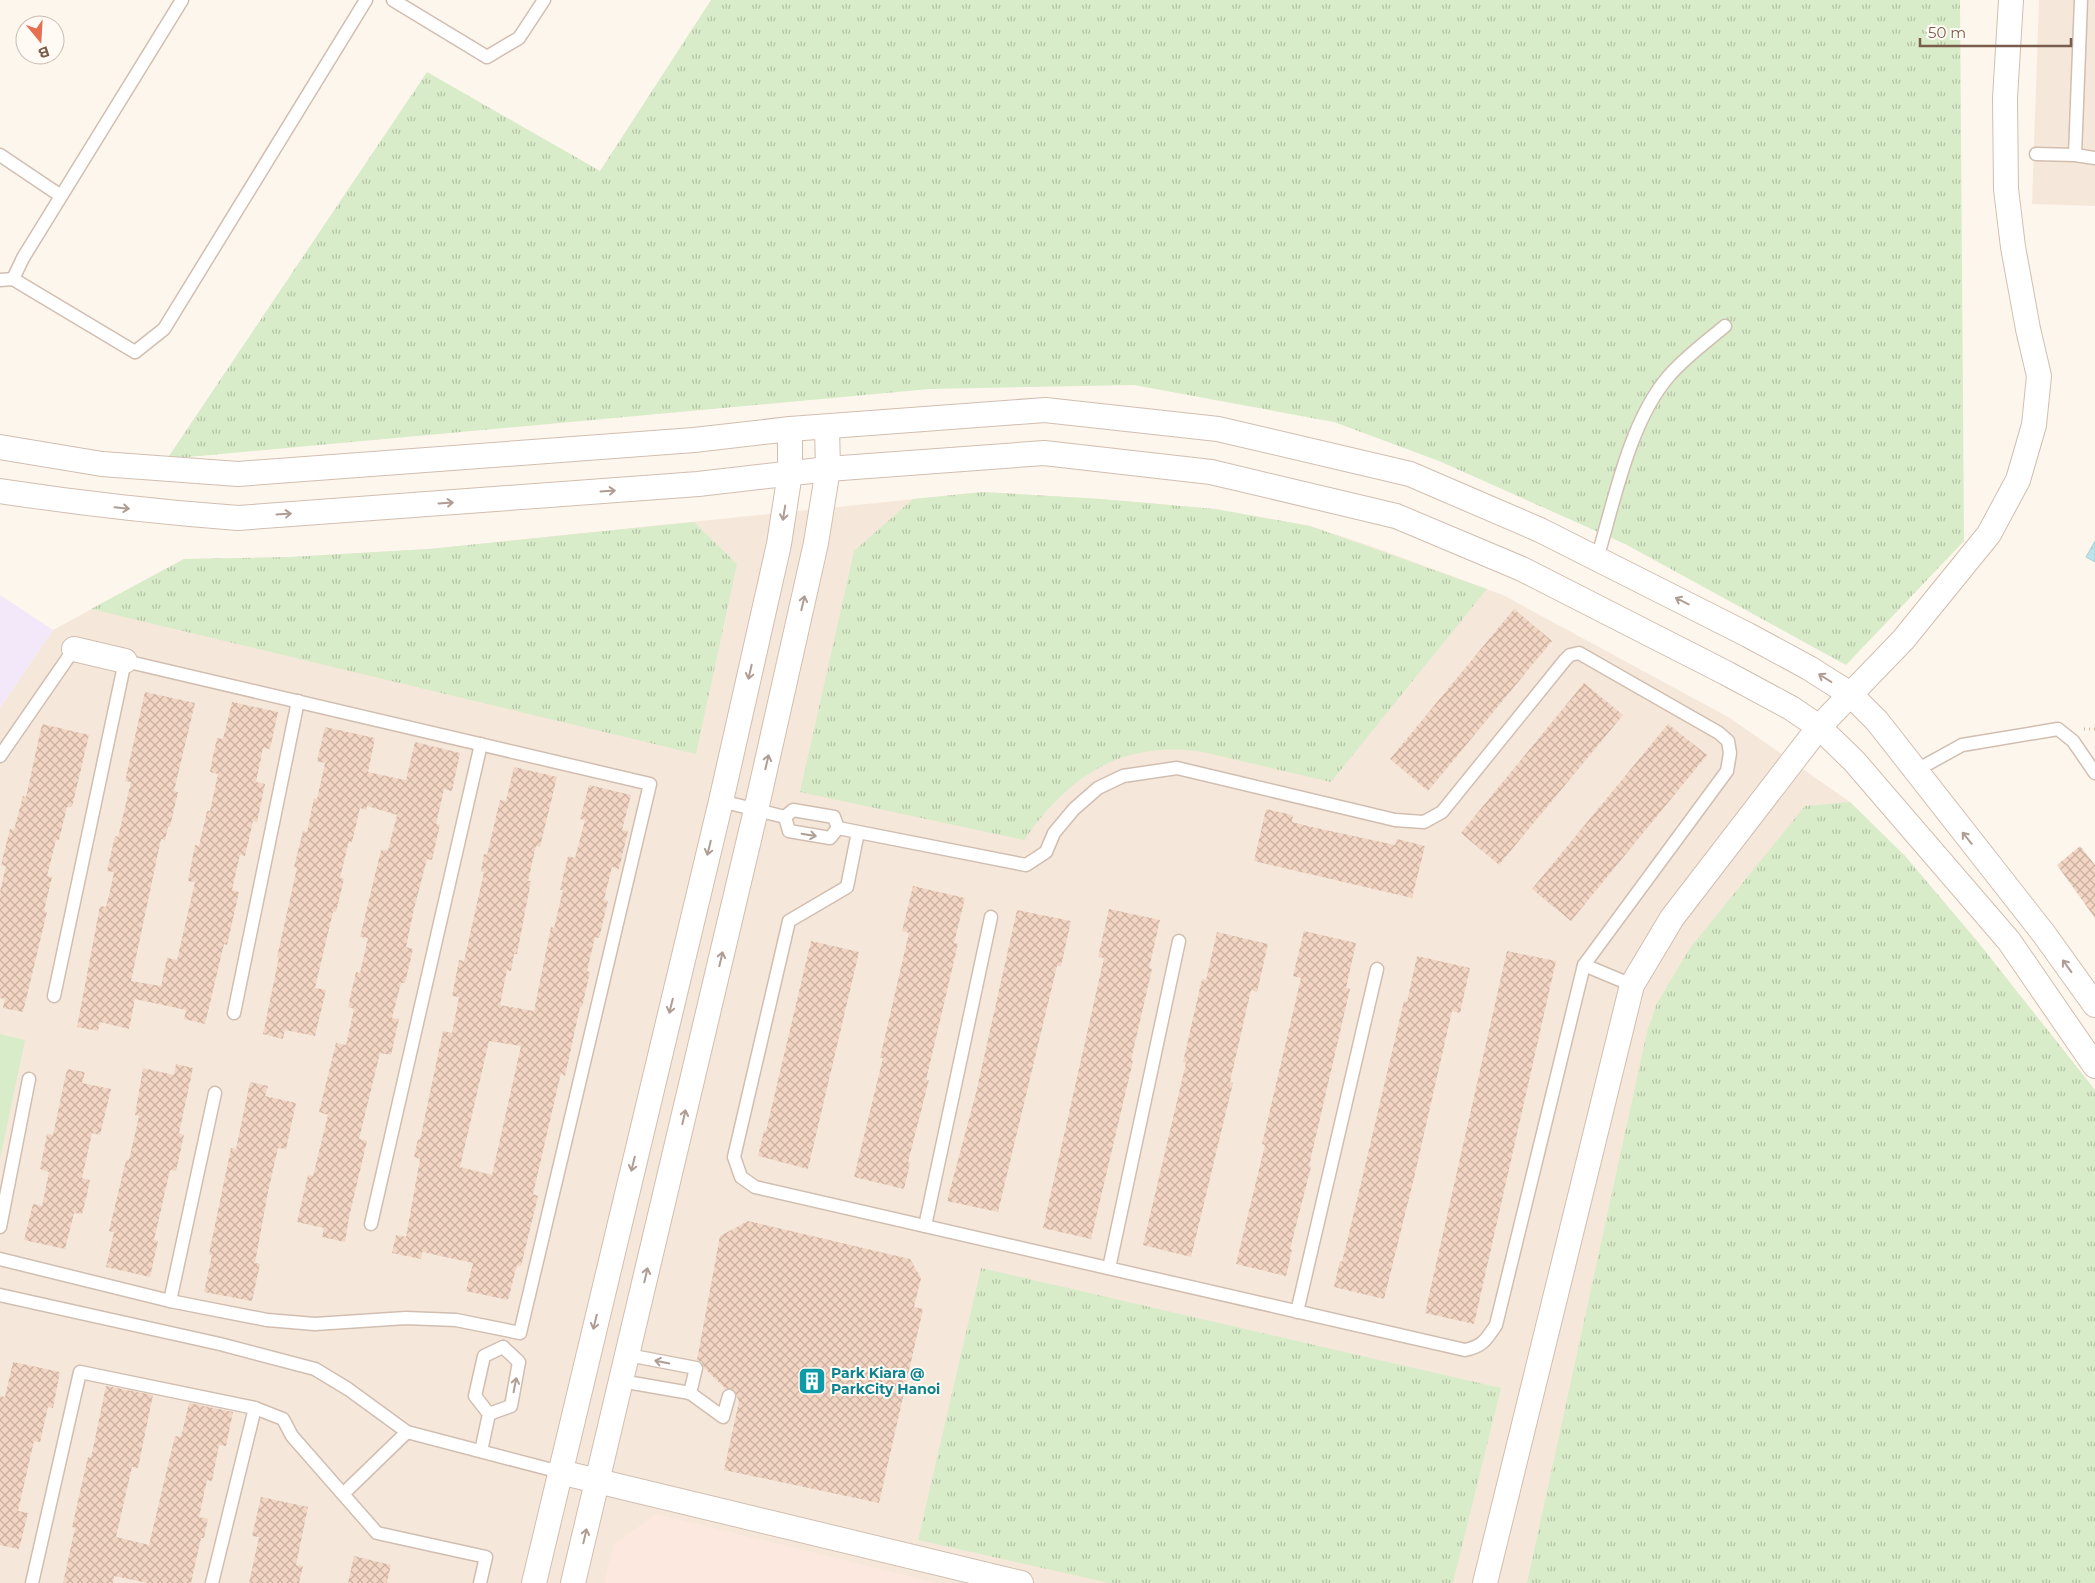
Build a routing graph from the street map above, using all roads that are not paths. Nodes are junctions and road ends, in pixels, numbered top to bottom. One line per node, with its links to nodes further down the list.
1 (182, 0): 11 (lane)
2 (366, 0): 12 (lane)
3 (394, 0): 4 (lane)
4 (544, 0)
5 (2011, 0): 24 (street)
6 (2081, 0): 9 (lane)
7 (2036, 154): 9 (lane)
8 (0, 155): 11 (lane)
9 (2075, 155): 10 (lane)
10 (2095, 158)
11 (61, 196): 12 (lane)
12 (13, 279): 13 (lane)
13 (0, 280)
14 (1725, 326): 21 (lane)
15 (827, 427): 16 (street); 18 (street); 21 (street)
16 (790, 430): 17 (street); 19 (street)
17 (0, 447)
18 (828, 469): 19 (street); 26 (street); 32 (street, one-way to 18)
19 (790, 473): 20 (street, one-way to 19); 31 (street, one-way to 31)
20 (0, 491)
21 (1597, 559): 24 (street, one-way to 21)
22 (74, 649): 23 (street); 28 (lane)
23 (125, 661): 25 (lane); 41 (lane)
24 (1850, 694): 26 (street); 29 (street)
25 (298, 701): 27 (lane); 43 (lane)
26 (1819, 727): 40 (street); 44 (street)
27 (481, 744): 47 (lane); 55 (lane)
28 (0, 756)
29 (1915, 771): 30 (lane); 42 (street, one-way to 29)
30 (2095, 773)
31 (721, 801): 32 (lane); 65 (street, one-way to 65)
32 (756, 810): 33 (lane); 57 (street, one-way to 32)
33 (785, 816): 34 (lane); 34 (lane, one-way to 34)
34 (838, 828): 35 (lane)
35 (858, 832): 38 (lane); 48 (lane)
36 (991, 917): 48 (lane)
37 (1179, 941): 51 (lane)
38 (1584, 964): 40 (lane); 54 (lane)
39 (1377, 969): 54 (lane)
40 (1632, 985): 74 (street)
41 (54, 996)
42 (2095, 1006)
43 (234, 1013)
44 (2095, 1066)
45 (30, 1079): 49 (lane)
46 (215, 1093): 53 (lane)
47 (370, 1224)
48 (925, 1226): 51 (lane)
49 (0, 1227)
50 (0, 1259): 53 (lane)
51 (1108, 1268): 54 (lane)
52 (0, 1295): 63 (lane)
53 (170, 1301): 55 (lane)
54 (1297, 1312)
55 (506, 1330): 56 (lane)
56 (503, 1347): 62 (lane); 62 (lane, one-way to 56)
57 (628, 1355): 58 (street); 59 (lane, one-way to 57)
58 (622, 1381): 59 (lane); 66 (street)
59 (690, 1393): 60 (lane)
60 (729, 1396)
61 (255, 1408): 67 (lane); 68 (lane); 69 (lane)
62 (489, 1414): 64 (lane)
63 (407, 1432): 64 (lane); 67 (lane)
64 (481, 1451): 65 (lane)
65 (560, 1472): 66 (street); 71 (street)
66 (598, 1482): 72 (street, one-way to 66); 73 (street)
67 (342, 1494): 70 (lane)
68 (32, 1583)
69 (212, 1583)
70 (480, 1583)
71 (534, 1583)
72 (573, 1583)
73 (1021, 1583)
74 (1485, 1583)

